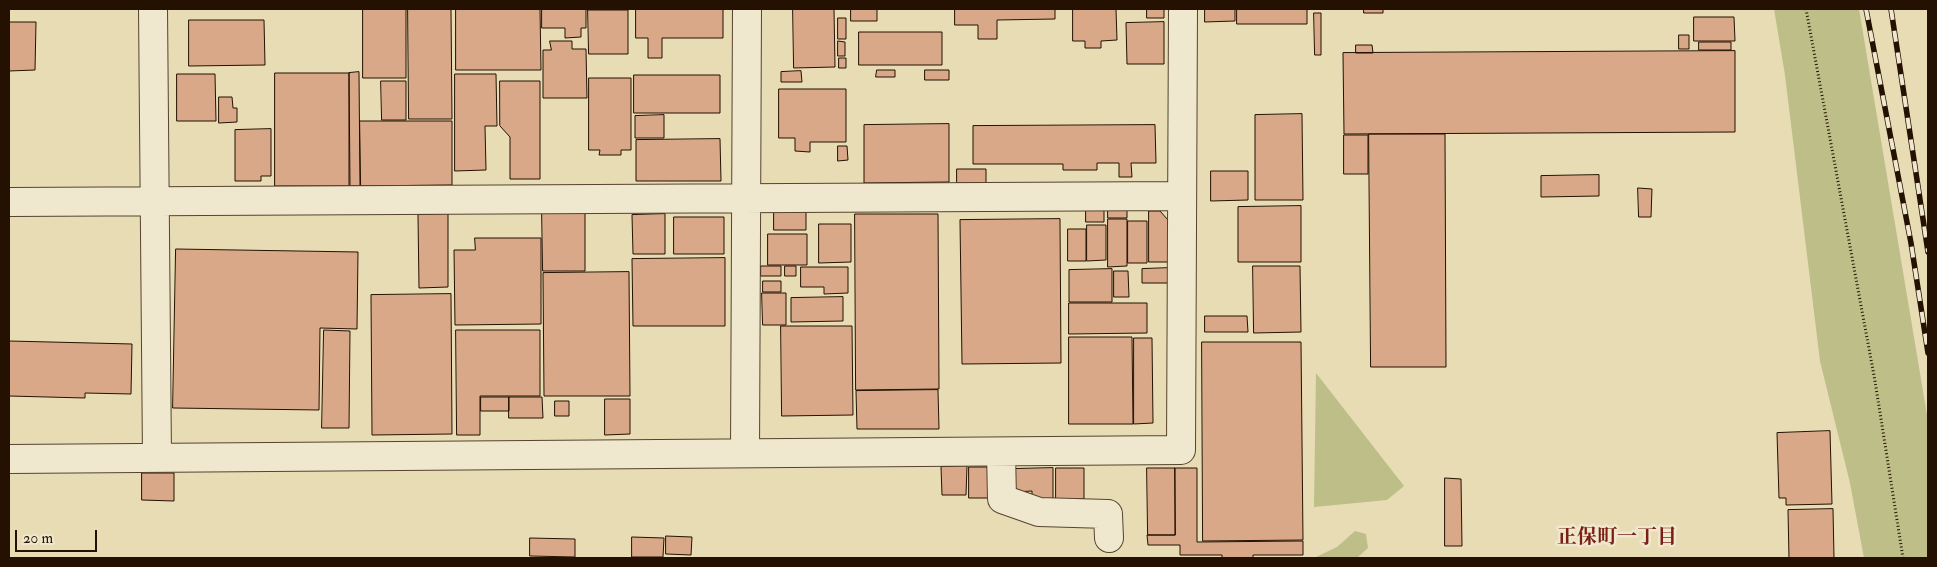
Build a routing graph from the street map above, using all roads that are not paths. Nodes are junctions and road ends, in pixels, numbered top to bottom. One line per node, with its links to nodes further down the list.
1 (153, 9): 6 (street)
2 (747, 9): 5 (street)
3 (1183, 9): 4 (street)
4 (1182, 196): 5 (street); 8 (street)
5 (746, 198): 6 (street); 9 (street)
6 (155, 201): 7 (street); 10 (street)
7 (9, 202)
8 (1001, 452): 9 (street); 12 (street)
9 (745, 454): 10 (street)
10 (157, 458): 11 (street)
11 (9, 459)
12 (1109, 538)

